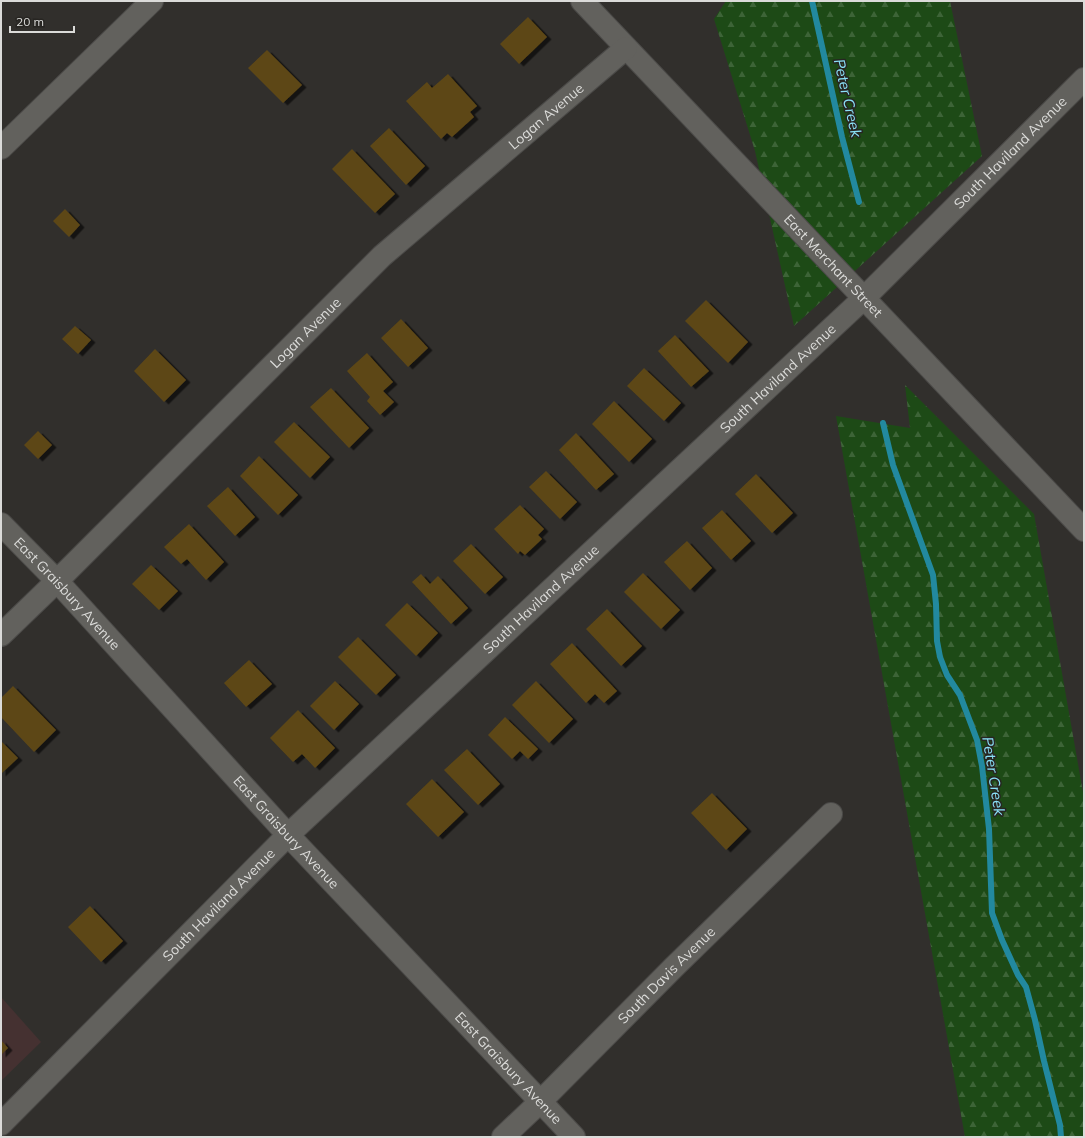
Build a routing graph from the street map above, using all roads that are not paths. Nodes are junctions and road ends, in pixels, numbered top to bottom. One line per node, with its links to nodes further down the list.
1 (152, 1): 5 (street)
2 (582, 1): 3 (street, East Merchant Street)
3 (626, 48): 6 (street, East Merchant Street); 9 (street, Logan Avenue)
4 (1084, 79): 6 (street, South Haviland Avenue)
5 (1, 148)
6 (864, 298): 8 (street, East Merchant Street); 12 (street, South Haviland Avenue)
7 (1, 524): 9 (street, East Graisbury Avenue)
8 (1084, 530)
9 (57, 581): 10 (street, Logan Avenue); 12 (street, East Graisbury Avenue)
10 (1, 635)
11 (831, 814): 13 (street, South Davis Avenue)
12 (288, 835): 13 (street, East Graisbury Avenue); 14 (street, South Haviland Avenue)
13 (540, 1102): 15 (street, South Davis Avenue); 16 (street, East Graisbury Avenue)
14 (1, 1124)
15 (503, 1137)
16 (574, 1137)

